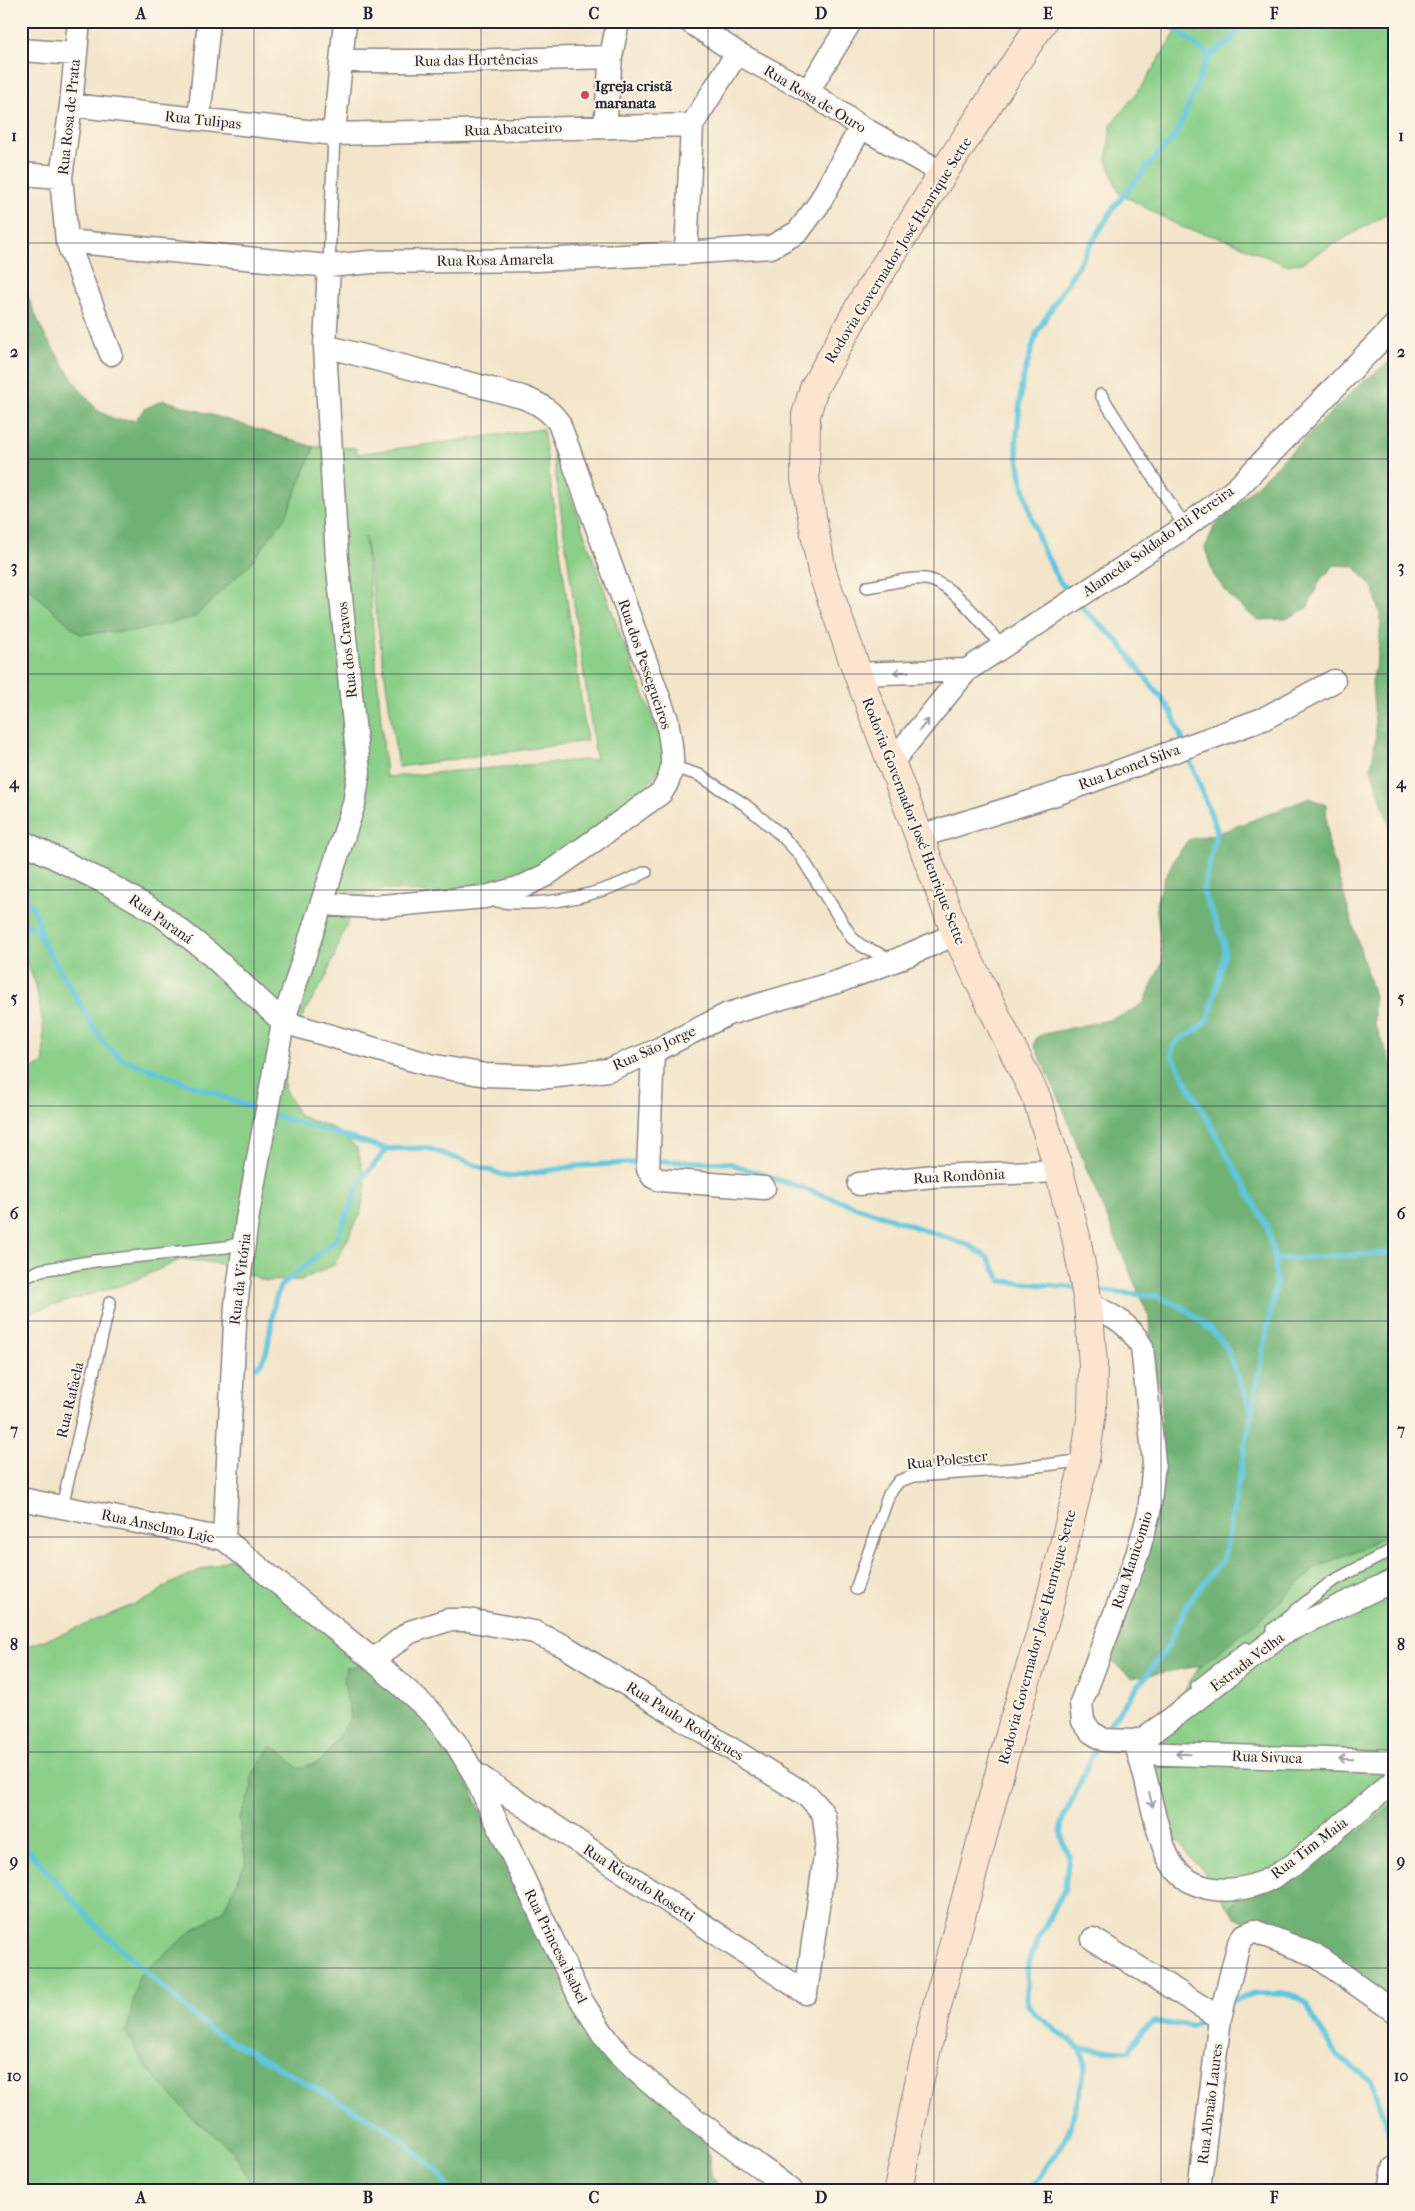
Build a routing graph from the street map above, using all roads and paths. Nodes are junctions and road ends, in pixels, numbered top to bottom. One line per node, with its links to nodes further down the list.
1 (79, 21): 10 (street, Rua Rosa de Prata)
2 (209, 21): 15 (street)
3 (345, 21): 12 (street)
4 (618, 21): 11 (street)
5 (690, 21): 9 (street, Rua Rosa de Ouro)
6 (851, 21): 13 (street)
7 (1043, 21): 20 (main road, Rodovia Governador José Henrique Sette)
8 (21, 50): 10 (street)
9 (738, 53): 13 (street, Rua Rosa de Ouro); 17 (street)
10 (76, 54): 14 (street, Rua Rosa de Prata)
11 (611, 57): 12 (street, Rua das Hortências); 16 (street)
12 (341, 61): 19 (street)
13 (808, 91): 18 (street, Rua Rosa de Ouro)
14 (71, 105): 15 (street, Rua Tulipas); 22 (street, Rua Rosa de Prata)
15 (200, 119): 19 (street, Rua Tulipas)
16 (605, 126): 17 (street, Rua Abacateiro); 19 (street, Rua Abacateiro)
17 (692, 126): 24 (street)
18 (861, 127): 20 (street, Rua Rosa de Ouro); 24 (street, Rua Rosa Amarela)
19 (334, 134): 25 (lane)
20 (943, 173): 34 (main road, Rodovia Governador José Henrique Sette)
21 (21, 174): 22 (street)
22 (61, 178): 23 (street, Rua Rosa de Prata)
23 (67, 241): 25 (street, Rua Rosa Amarela); 28 (street, Rua Rosa de Prata)
24 (686, 253): 25 (street, Rua Rosa Amarela)
25 (329, 266): 27 (street, Rua dos Cravos)
26 (1394, 326): 30 (street, Alameda Soldado Eli Pereira)
27 (325, 346): 37 (street, Rua dos Pessegueiros); 42 (street, Rua dos Cravos)
28 (111, 354)
29 (1101, 395): 30 (lane)
30 (1185, 526): 32 (street, Alameda Soldado Eli Pereira)
31 (867, 587): 32 (lane)
32 (1002, 647): 33 (street, Alameda Soldado Eli Pereira)
33 (967, 670): 34 (street, one-way to 34); 36 (street, Alameda Soldado Eli Pereira, one-way to 33)
34 (858, 674): 36 (main road, Rodovia Governador José Henrique Sette)
35 (1334, 681): 38 (street, Rua Leonel Silva)
36 (892, 762): 38 (main road, Rodovia Governador José Henrique Sette)
37 (673, 767): 41 (street, Rua dos Pessegueiros); 44 (lane)
38 (918, 837): 43 (main road, Rodovia Governador José Henrique Sette)
39 (21, 841): 45 (street, Rua Paraná)
40 (646, 872): 41 (lane)
41 (485, 897): 42 (street, Rua dos Pessegueiros)
42 (323, 904): 45 (street, Rua dos Cravos)
43 (956, 934): 44 (street, Rua São Jorge); 47 (main road, Rodovia Governador José Henrique Sette)
44 (894, 961): 46 (street, Rua São Jorge)
45 (283, 1022): 46 (street, Rua São Jorge); 50 (street, Rua da Vitória)
46 (653, 1052): 49 (street)
47 (1059, 1171): 48 (street, Rua Rondônia); 53 (main road, Rodovia Governador José Henrique Sette)
48 (859, 1184)
49 (764, 1188)
50 (244, 1242): 51 (lane); 57 (street, Rua da Vitória)
51 (21, 1279)
52 (110, 1302): 56 (lane, Rua Rafaela)
53 (1088, 1303): 54 (main road, Rodovia Governador José Henrique Sette); 62 (street, Rua Manicomio)
54 (1085, 1460): 60 (lane, Rua Polester); 73 (main road, Rodovia Governador José Henrique Sette)
55 (21, 1499): 56 (street, Rua Anselmo Laje)
56 (62, 1506): 57 (street, Rua Anselmo Laje)
57 (224, 1539): 61 (street, Rua Anselmo Laje)
58 (1394, 1548): 63 (lane)
59 (1394, 1580): 63 (street, Estrada Velha)
60 (856, 1589)
61 (372, 1660): 65 (street, Rua Princesa Isabel); 68 (street, Rua Paulo Rodrigues)
62 (1104, 1740): 63 (street, Estrada Velha)
63 (1136, 1747): 64 (street, Rua Sivuca, one-way to 63); 66 (street, Rua Tim Maia, one-way to 66)
64 (1394, 1764)
65 (473, 1772): 68 (street, Rua Ricardo Rosetti); 72 (street, Rua Princesa Isabel)
66 (1394, 1781)
67 (1094, 1939): 70 (street)
68 (806, 1993)
69 (1394, 2011): 70 (street, Rua Abraão Laures)
70 (1220, 2018): 74 (street, Rua Abraão Laures)
71 (1394, 2168): 75 (street)
72 (791, 2190)
73 (898, 2190)
74 (1199, 2190)
75 (1390, 2190)

